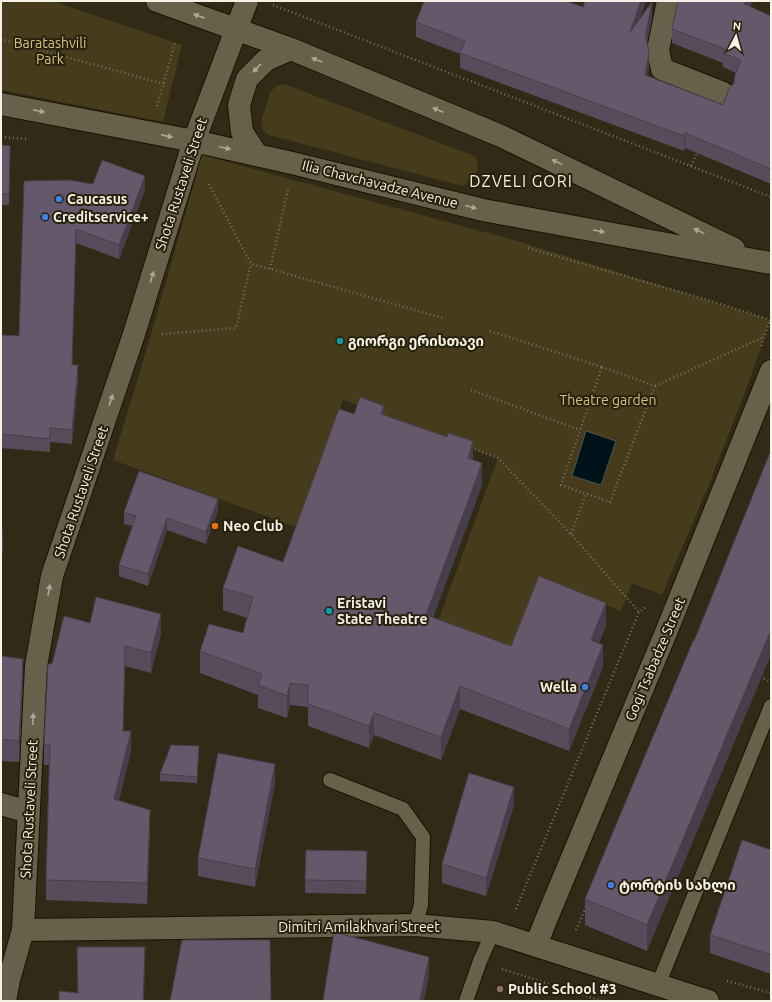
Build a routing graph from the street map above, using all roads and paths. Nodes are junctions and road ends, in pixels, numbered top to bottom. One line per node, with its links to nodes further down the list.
1 (157, 1): 4 (street, Ilia Chavchavadze Avenue, one-way to 1)
2 (668, 1): 9 (street)
3 (257, 2): 4 (street, Shota Rustaveli Street); 15 (path)
4 (235, 30): 7 (street, Ilia Chavchavadze Avenue); 12 (street, Shota Rustaveli Street)
5 (1, 39): 8 (path)
6 (175, 43): 8 (path)
7 (291, 49): 14 (street, one-way to 14); 20 (street, Ilia Chavchavadze Avenue, one-way to 7)
8 (164, 84): 11 (path)
9 (723, 93)
10 (1, 104): 12 (street, Ilia Chavchavadze Avenue, one-way to 12)
11 (155, 113)
12 (194, 141): 14 (street, Ilia Chavchavadze Avenue, one-way to 14); 26 (street, Shota Rustaveli Street, one-way to 12)
13 (700, 144): 15 (path)
14 (257, 155): 20 (street, Ilia Chavchavadze Avenue, one-way to 20)
15 (691, 166): 18 (path)
16 (206, 178): 21 (path)
17 (289, 186): 22 (path)
18 (771, 197)
19 (527, 248): 24 (path)
20 (765, 262)
21 (251, 264): 22 (path); 26 (path)
22 (270, 269): 23 (path)
23 (443, 318)
24 (771, 320)
25 (490, 331): 28 (path)
26 (134, 334): 41 (street, Shota Rustaveli Street, one-way to 26)
27 (764, 337): 30 (path)
28 (602, 367): 30 (path); 32 (path)
29 (771, 371): 44 (street, Gogi Tsabadze Street)
30 (655, 386): 34 (path)
31 (471, 390): 32 (path)
32 (580, 430): 34 (path)
33 (468, 447): 35 (path)
34 (586, 494): 35 (path)
35 (571, 534): 43 (path)
36 (757, 675): 37 (path)
37 (771, 682)
38 (771, 706): 51 (lane)
39 (330, 780): 45 (lane)
40 (1, 804): 41 (street)
41 (29, 806): 46 (street, Shota Rustaveli Street)
42 (588, 901): 44 (path)
43 (512, 908)
44 (546, 920): 48 (street, Gogi Tsabadze Street)
45 (415, 925): 46 (street, Dimitri Amilakhvari Street); 47 (street, Dimitri Amilakhvari Street)
46 (23, 930): 50 (street, Shota Rustaveli Street)
47 (493, 932): 48 (street, Dimitri Amilakhvari Street); 49 (lane)
48 (536, 945): 51 (street, Dimitri Amilakhvari Street)
49 (480, 961): 53 (lane); 54 (path)
50 (5, 978): 52 (street, Shota Rustaveli Street)
51 (658, 985): 55 (street, Dimitri Amilakhvari Street)
52 (5, 1001)
53 (466, 1001)
54 (602, 1001)
55 (708, 1001)

